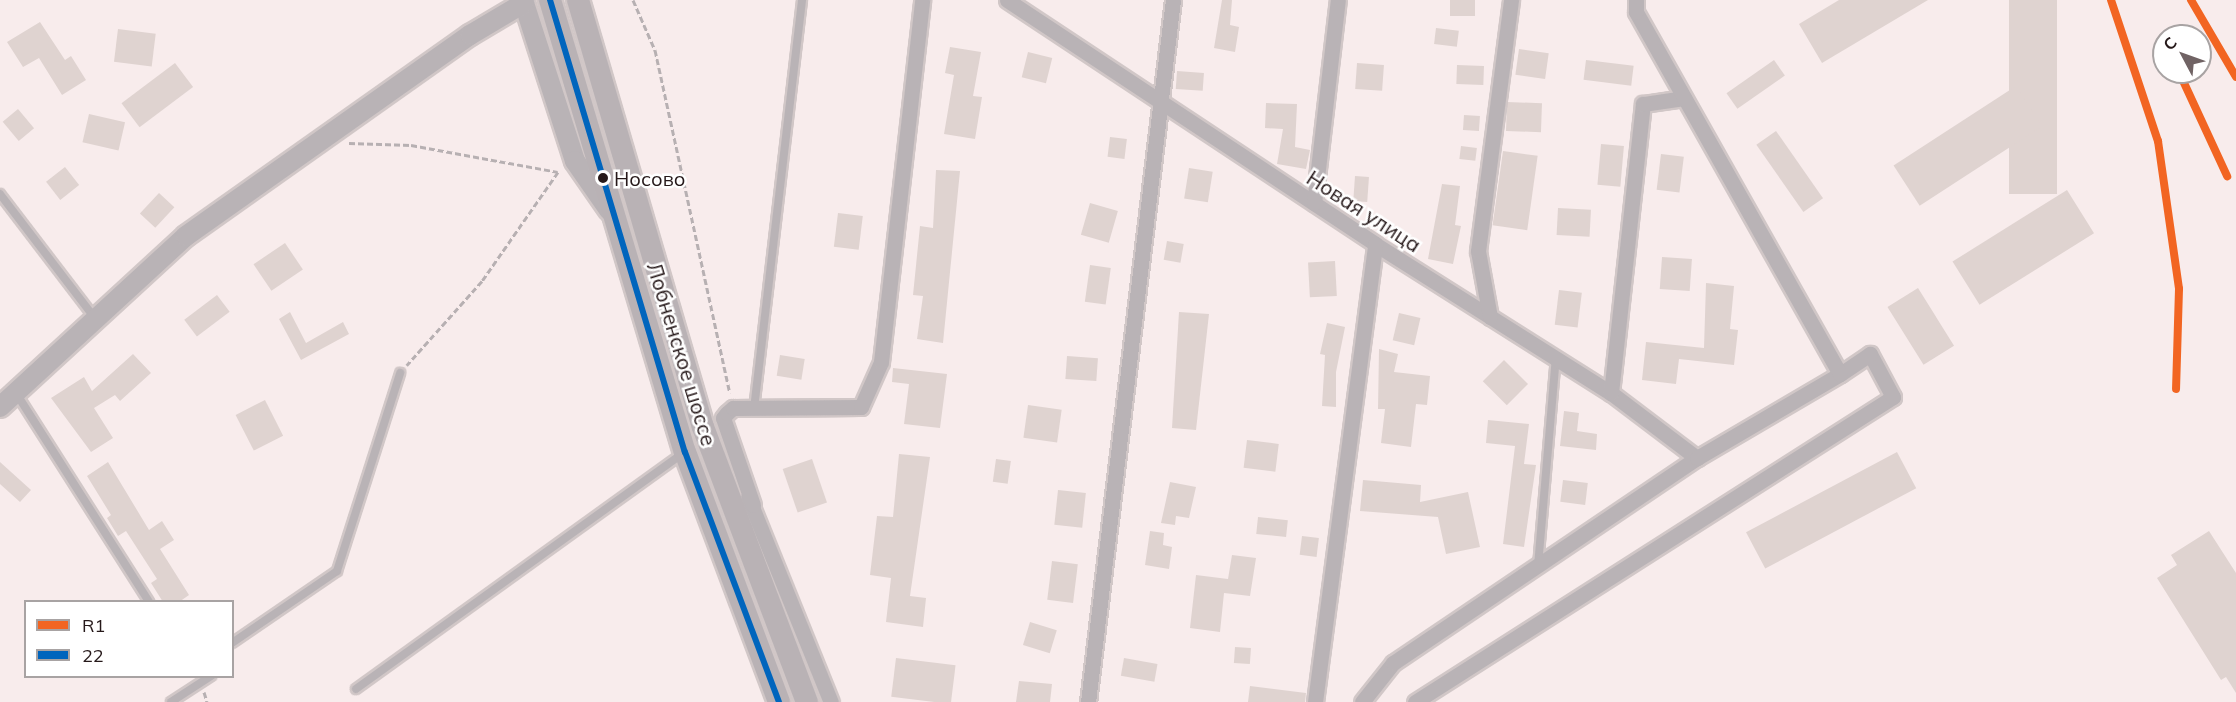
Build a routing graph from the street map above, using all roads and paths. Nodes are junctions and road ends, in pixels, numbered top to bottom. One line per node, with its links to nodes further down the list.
1 (550, 0): 19 (main road, Лобненское шоссе)
2 (578, 0): 33 (main road, Лобненское шоссе)
3 (633, 0): 12 (path)
4 (802, 0): 30 (lane)
5 (922, 0): 30 (street)
6 (1007, 0): 15 (street, Новая улица)
7 (1173, 0): 15 (street)
8 (1338, 0): 18 (street)
9 (1511, 0): 22 (street)
10 (1636, 0): 14 (street)
11 (524, 2): 16 (street); 19 (street)
12 (661, 75): 13 (path); 29 (path)
13 (654, 77)
14 (1684, 98): 25 (street); 27 (street)
15 (1160, 104): 18 (street, Новая улица); 44 (street)
16 (319, 142): 21 (street); 24 (path)
17 (0, 194): 21 (lane)
18 (1314, 203): 20 (street, Новая улица)
19 (611, 212): 31 (main road, Лобненское шоссе)
20 (1375, 244): 22 (street, Новая улица); 45 (street)
21 (94, 317): 26 (street)
22 (1490, 317): 23 (street, Новая улица)
23 (1556, 358): 27 (street, Новая улица); 35 (lane)
24 (400, 373): 37 (lane)
25 (1840, 374): 32 (street); 47 (street)
26 (16, 392): 28 (street); 36 (lane)
27 (1611, 393): 32 (street, Новая улица)
28 (0, 407)
29 (733, 408): 30 (street); 34 (street)
30 (754, 408)
31 (685, 452): 39 (lane); 41 (main road, Лобненское шоссе)
32 (1697, 458): 35 (street)
33 (716, 462): 34 (street); 42 (main road, Лобненское шоссе)
34 (753, 505): 43 (street)
35 (1538, 567): 46 (street)
36 (148, 600)
37 (234, 642)
38 (199, 680): 40 (lane)
39 (356, 689)
40 (171, 702)
41 (779, 702)
42 (807, 702)
43 (831, 702)
44 (1088, 702)
45 (1315, 702)
46 (1362, 702)
47 (1415, 702)

